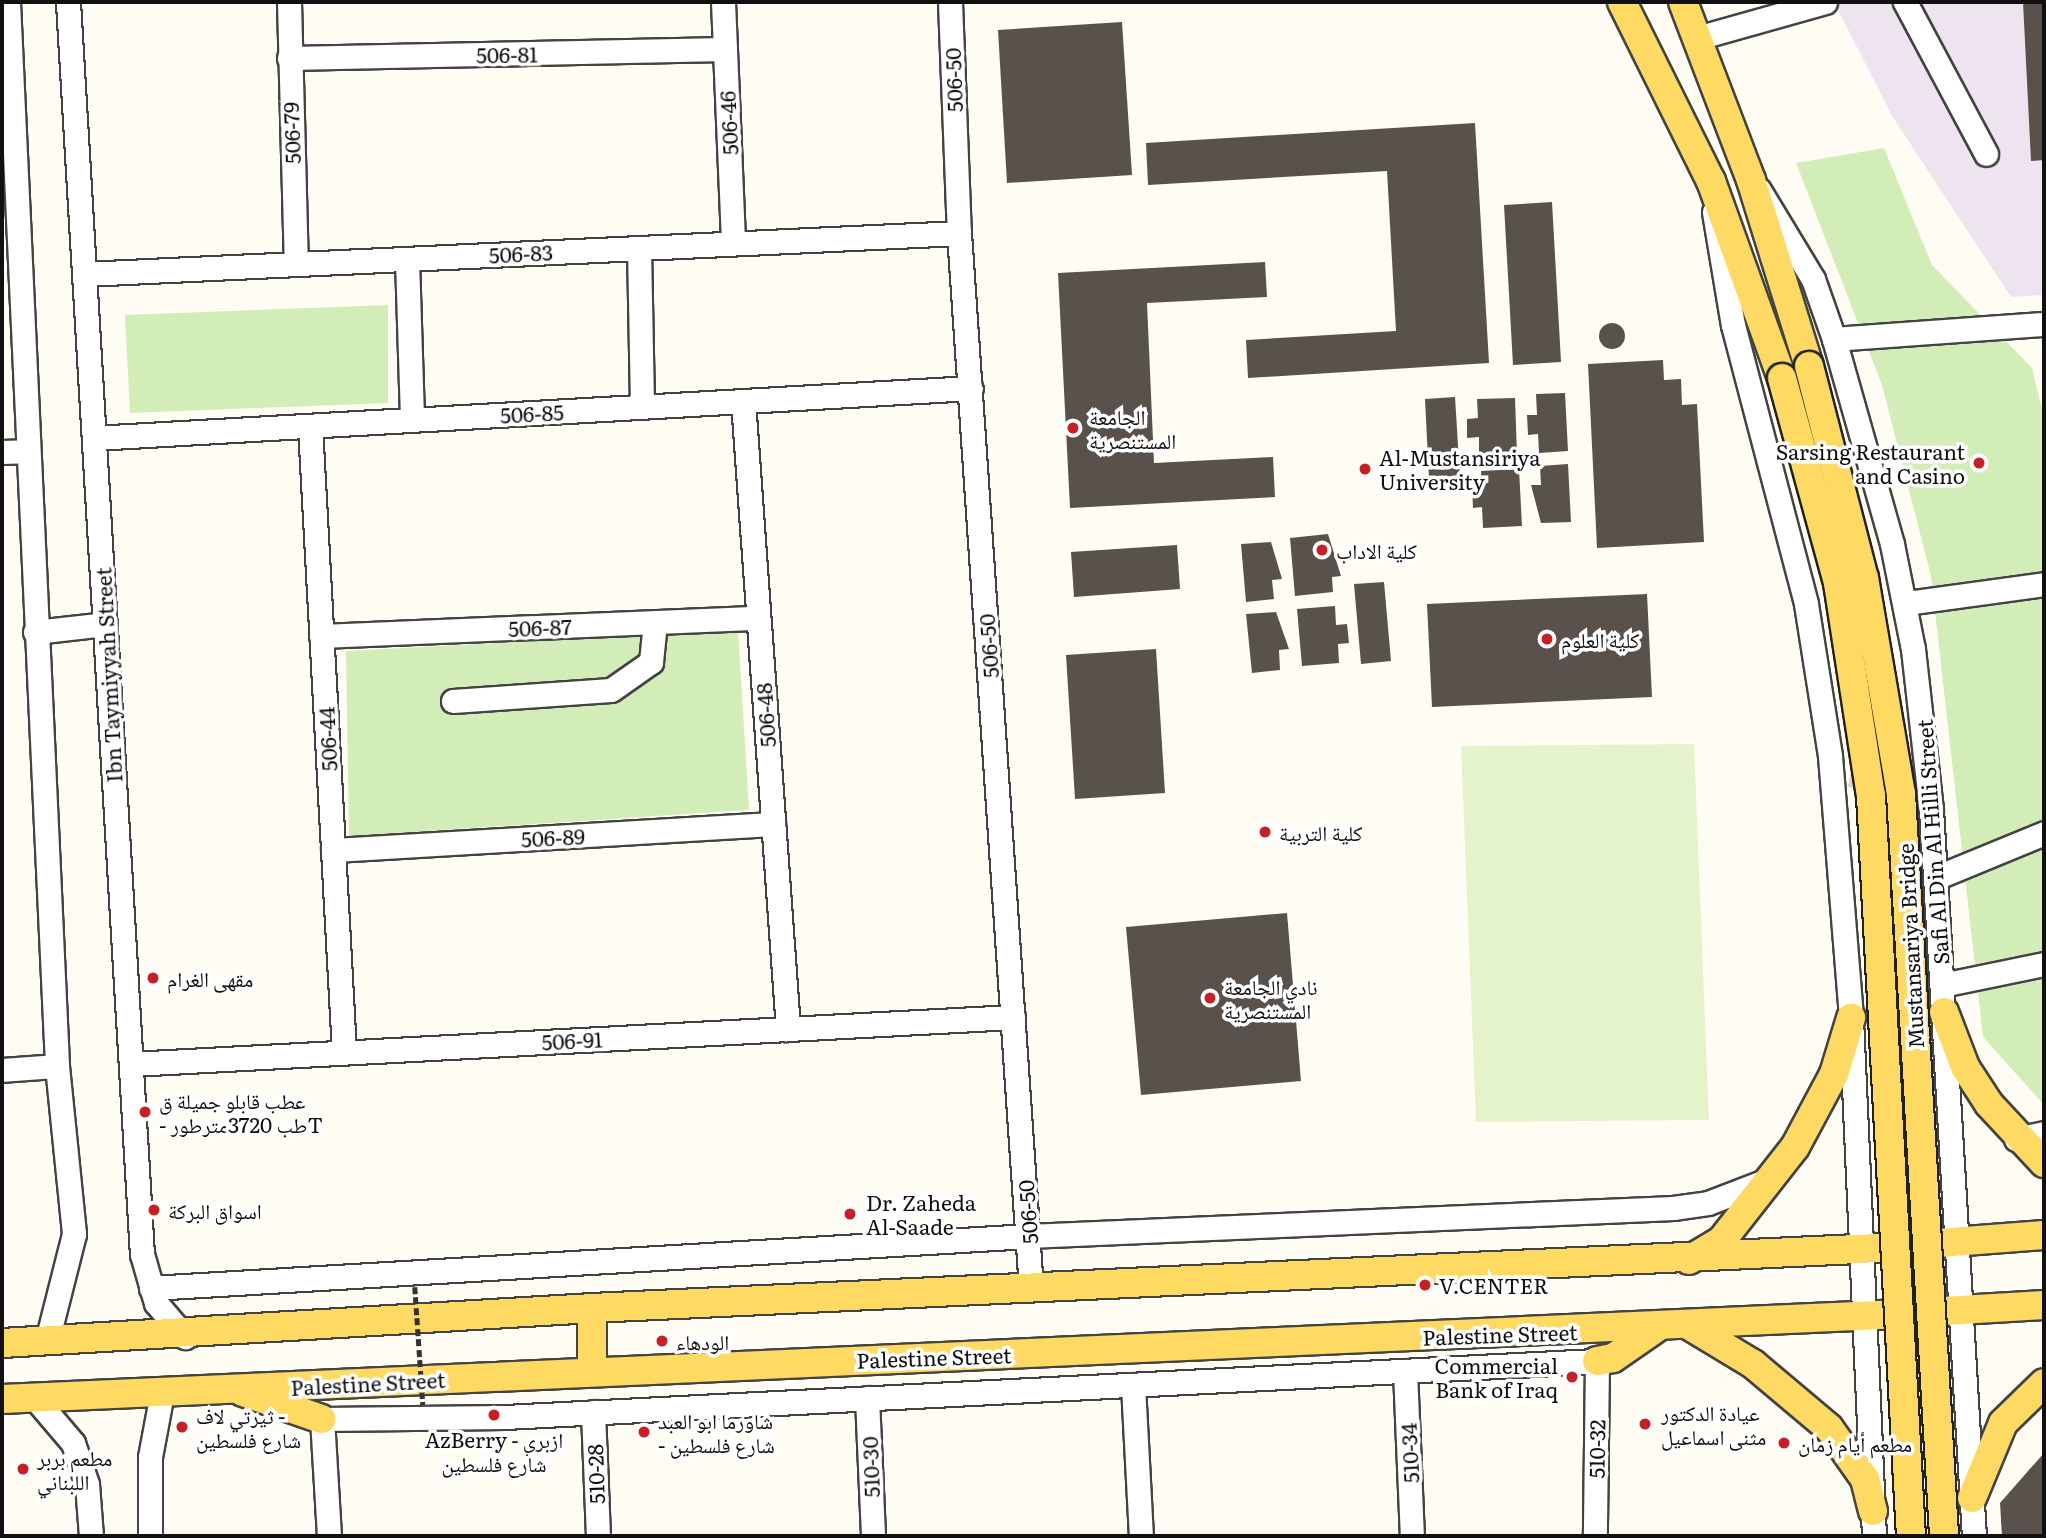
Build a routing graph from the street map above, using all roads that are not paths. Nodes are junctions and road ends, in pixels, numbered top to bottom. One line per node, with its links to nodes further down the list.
1 (8, 2): 22 (street)
2 (68, 2): 21 (street, Ibn Taymiyyah Street)
3 (289, 2): 12 (street, 506-79)
4 (723, 2): 11 (street, 506-46)
5 (950, 2): 16 (street, 506-50)
6 (1622, 2): 15 (main road)
7 (1683, 2): 10 (main road, Safi Al Din Al Hilli Street)
8 (1825, 2): 10 (street)
9 (1905, 2): 13 (street)
10 (1697, 38): 14 (main road, Safi Al Din Al Hilli Street)
11 (725, 49): 12 (street, 506-81); 17 (street, 506-46)
12 (289, 58): 20 (street, 506-79)
13 (1986, 154)
14 (1751, 180): 24 (street, Safi Al Din Al Hilli Street); 25 (main road, Safi Al Din Al Hilli Street)
15 (1711, 181): 43 (street); 101 (main road, Mustansariya Bridge, bridge)
16 (959, 233): 17 (street, 506-83); 26 (street, 506-50)
17 (733, 243): 18 (street, 506-83)
18 (639, 248): 19 (street, 506-83); 28 (street)
19 (407, 259): 20 (street, 506-83); 29 (street)
20 (296, 264): 21 (street, 506-83)
21 (84, 274): 31 (street, Ibn Taymiyyah Street)
22 (9, 287): 32 (street)
23 (2044, 324): 24 (street)
24 (1834, 339): 35 (street, Safi Al Din Al Hilli Street)
25 (1809, 366): 102 (main road, Mustansariya Bridge, bridge)
26 (971, 388): 27 (street, 506-85); 52 (street, 506-50)
27 (743, 401): 28 (street, 506-85); 36 (street, 506-48)
28 (642, 407): 29 (street, 506-85)
29 (412, 420): 30 (street, 506-85)
30 (310, 426): 31 (street, 506-85); 40 (street, 506-44)
31 (93, 438): 38 (street, Ibn Taymiyyah Street)
32 (26, 451): 33 (street); 39 (street)
33 (2, 452)
34 (2044, 584): 35 (street)
35 (1906, 603): 42 (street, Safi Al Din Al Hilli Street)
36 (758, 618): 37 (street, 506-87); 46 (street, 506-48)
37 (655, 622): 40 (street, 506-87); 41 (street)
38 (105, 624): 39 (street); 56 (street, Ibn Taymiyyah Street)
39 (35, 632): 57 (street)
40 (321, 636): 48 (street, 506-44)
41 (453, 701)
42 (1926, 745): 44 (street); 49 (street, Safi Al Din Al Hilli Street)
43 (1830, 756): 45 (street); 53 (street)
44 (1909, 769)
45 (1850, 775)
46 (773, 824): 48 (street, 506-89); 54 (street, 506-48)
47 (2044, 833): 49 (street)
48 (333, 850): 55 (street, 506-44)
49 (1935, 878): 51 (street, Safi Al Din Al Hilli Street)
50 (2044, 964): 51 (street)
51 (1943, 998): 60 (main road); 65 (street, Safi Al Din Al Hilli Street)
52 (1013, 1017): 54 (street, 506-91); 63 (street, 506-50)
53 (1851, 1018): 62 (main road); 66 (street)
54 (788, 1029): 55 (street, 506-91)
55 (344, 1052): 56 (street, 506-91)
56 (131, 1063): 68 (street, Ibn Taymiyyah Street)
57 (57, 1066): 58 (street); 77 (street)
58 (2, 1070)
59 (2044, 1133): 60 (street)
60 (2016, 1139): 61 (main road)
61 (2044, 1163)
62 (1774, 1177): 63 (street); 67 (main road)
63 (1028, 1236): 68 (street); 69 (street, 506-50)
64 (2044, 1236): 65 (main road)
65 (1950, 1243): 72 (street, Safi Al Din Al Hilli Street)
66 (1871, 1248): 67 (main road); 73 (street)
67 (1686, 1262): 69 (main road)
68 (151, 1288): 76 (street, Ibn Taymiyyah Street)
69 (1031, 1290): 71 (main road)
70 (2044, 1305): 72 (main road)
71 (592, 1308): 76 (main road); 80 (main road)
72 (1952, 1310): 91 (street, Safi Al Din Al Hilli Street)
73 (1875, 1316): 74 (main road, Palestine Street); 92 (street)
74 (1690, 1326): 75 (main road, Palestine Street); 92 (main road)
75 (1658, 1328): 79 (main road); 80 (main road, Palestine Street)
76 (185, 1337): 77 (main road)
77 (47, 1341): 78 (main road)
78 (2, 1343)
79 (1597, 1361): 81 (street); 100 (street, 510-32)
80 (592, 1370): 84 (main road, Palestine Street)
81 (1405, 1371): 83 (street); 99 (street, 510-34)
82 (2044, 1383): 91 (main road)
83 (1133, 1385): 87 (street); 98 (street)
84 (240, 1390): 85 (main road, Palestine Street); 90 (main road)
85 (162, 1393): 86 (main road, Palestine Street); 94 (street)
86 (33, 1396): 88 (main road, Palestine Street); 93 (street)
87 (867, 1398): 89 (street); 97 (street, 510-30)
88 (2, 1399)
89 (593, 1412): 90 (street); 96 (street, 510-28)
90 (323, 1419): 95 (street)
91 (1972, 1498): 103 (street, Safi Al Din Al Hilli Street)
92 (1874, 1524)
93 (91, 1536)
94 (150, 1536)
95 (329, 1536)
96 (598, 1536)
97 (873, 1536)
98 (1141, 1536)
99 (1412, 1536)
100 (1595, 1536)
101 (1911, 1536)
102 (1944, 1536)
103 (1974, 1536)

